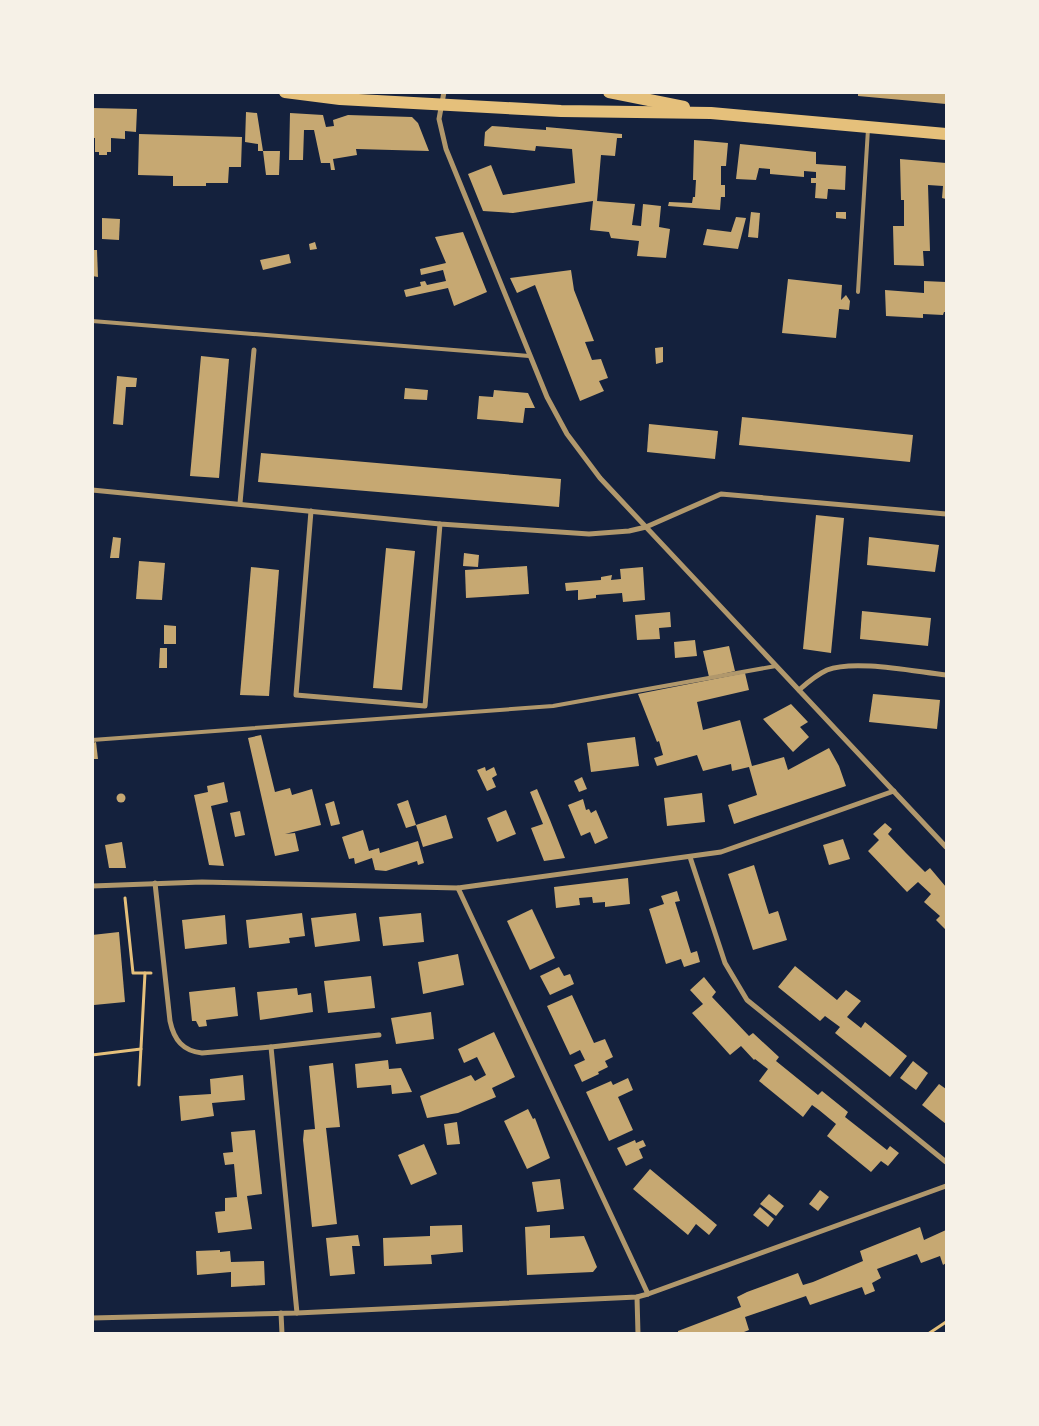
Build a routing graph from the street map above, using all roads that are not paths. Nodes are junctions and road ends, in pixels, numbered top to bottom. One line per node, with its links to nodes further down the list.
1 (285, 92): 3 (main road)
2 (609, 92): 4 (main road)
3 (442, 98): 4 (main road); 10 (street)
4 (711, 113): 5 (main road)
5 (868, 127): 6 (main road); 7 (lane)
6 (946, 134)
7 (858, 292)
8 (92, 321): 10 (lane)
9 (254, 350): 12 (street)
10 (529, 356): 16 (street)
11 (92, 490): 12 (street)
12 (240, 503): 13 (street)
13 (311, 511): 15 (street); 15 (street)
14 (946, 514): 16 (street)
15 (440, 524): 16 (street)
16 (646, 526): 17 (street)
17 (776, 666): 19 (street); 20 (lane)
18 (946, 675): 19 (street)
19 (799, 690): 21 (street)
20 (92, 740)
21 (894, 791): 22 (street); 23 (street)
22 (946, 847)
23 (690, 857): 26 (street); 29 (street)
24 (155, 883): 25 (street); 26 (street); 28 (street)
25 (92, 886)
26 (458, 888): 31 (street)
27 (379, 1035): 28 (street)
28 (271, 1047): 34 (street)
29 (946, 1162)
30 (946, 1186): 31 (street)
31 (648, 1294): 32 (street)
32 (637, 1297): 34 (street); 37 (street)
33 (281, 1313): 34 (street); 35 (street); 36 (street)
34 (297, 1313)
35 (92, 1318)
36 (282, 1334)
37 (638, 1334)

